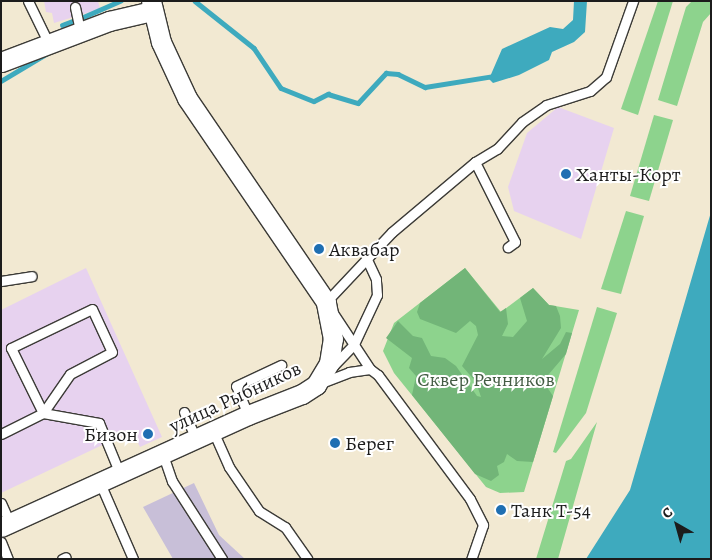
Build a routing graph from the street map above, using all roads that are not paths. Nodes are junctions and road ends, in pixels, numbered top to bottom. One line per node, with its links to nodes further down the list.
1 (28, 1): 6 (lane)
2 (633, 1): 8 (lane)
3 (152, 6): 5 (street); 13 (street, улица Рыбников)
4 (75, 7): 5 (lane)
5 (80, 31): 6 (street)
6 (49, 45): 7 (street)
7 (1, 62)
8 (475, 162): 9 (lane); 10 (lane)
9 (508, 247)
10 (367, 260): 13 (lane); 14 (lane)
11 (32, 276): 12 (lane)
12 (1, 281)
13 (326, 302): 14 (lane); 17 (street, улица Рыбников)
14 (354, 344): 16 (lane); 17 (lane)
15 (281, 365): 20 (lane)
16 (370, 369): 17 (lane); 34 (lane)
17 (316, 384): 20 (street, улица Рыбников)
18 (184, 412): 23 (lane)
19 (43, 413): 19 (lane); 22 (lane); 25 (lane)
20 (248, 415): 21 (street, улица Рыбников)
21 (214, 431): 23 (street, улица Рыбников); 33 (lane)
22 (1, 434)
23 (196, 440): 24 (street, улица Рыбников)
24 (163, 455): 25 (street, улица Рыбников); 32 (lane)
25 (120, 474): 26 (street, улица Рыбников)
26 (100, 484): 28 (street, улица Рыбников); 31 (lane)
27 (1, 503): 28 (lane)
28 (6, 525)
29 (1, 542): 30 (lane)
30 (8, 559)
31 (133, 559)
32 (222, 559)
33 (307, 559)
34 (471, 559)

